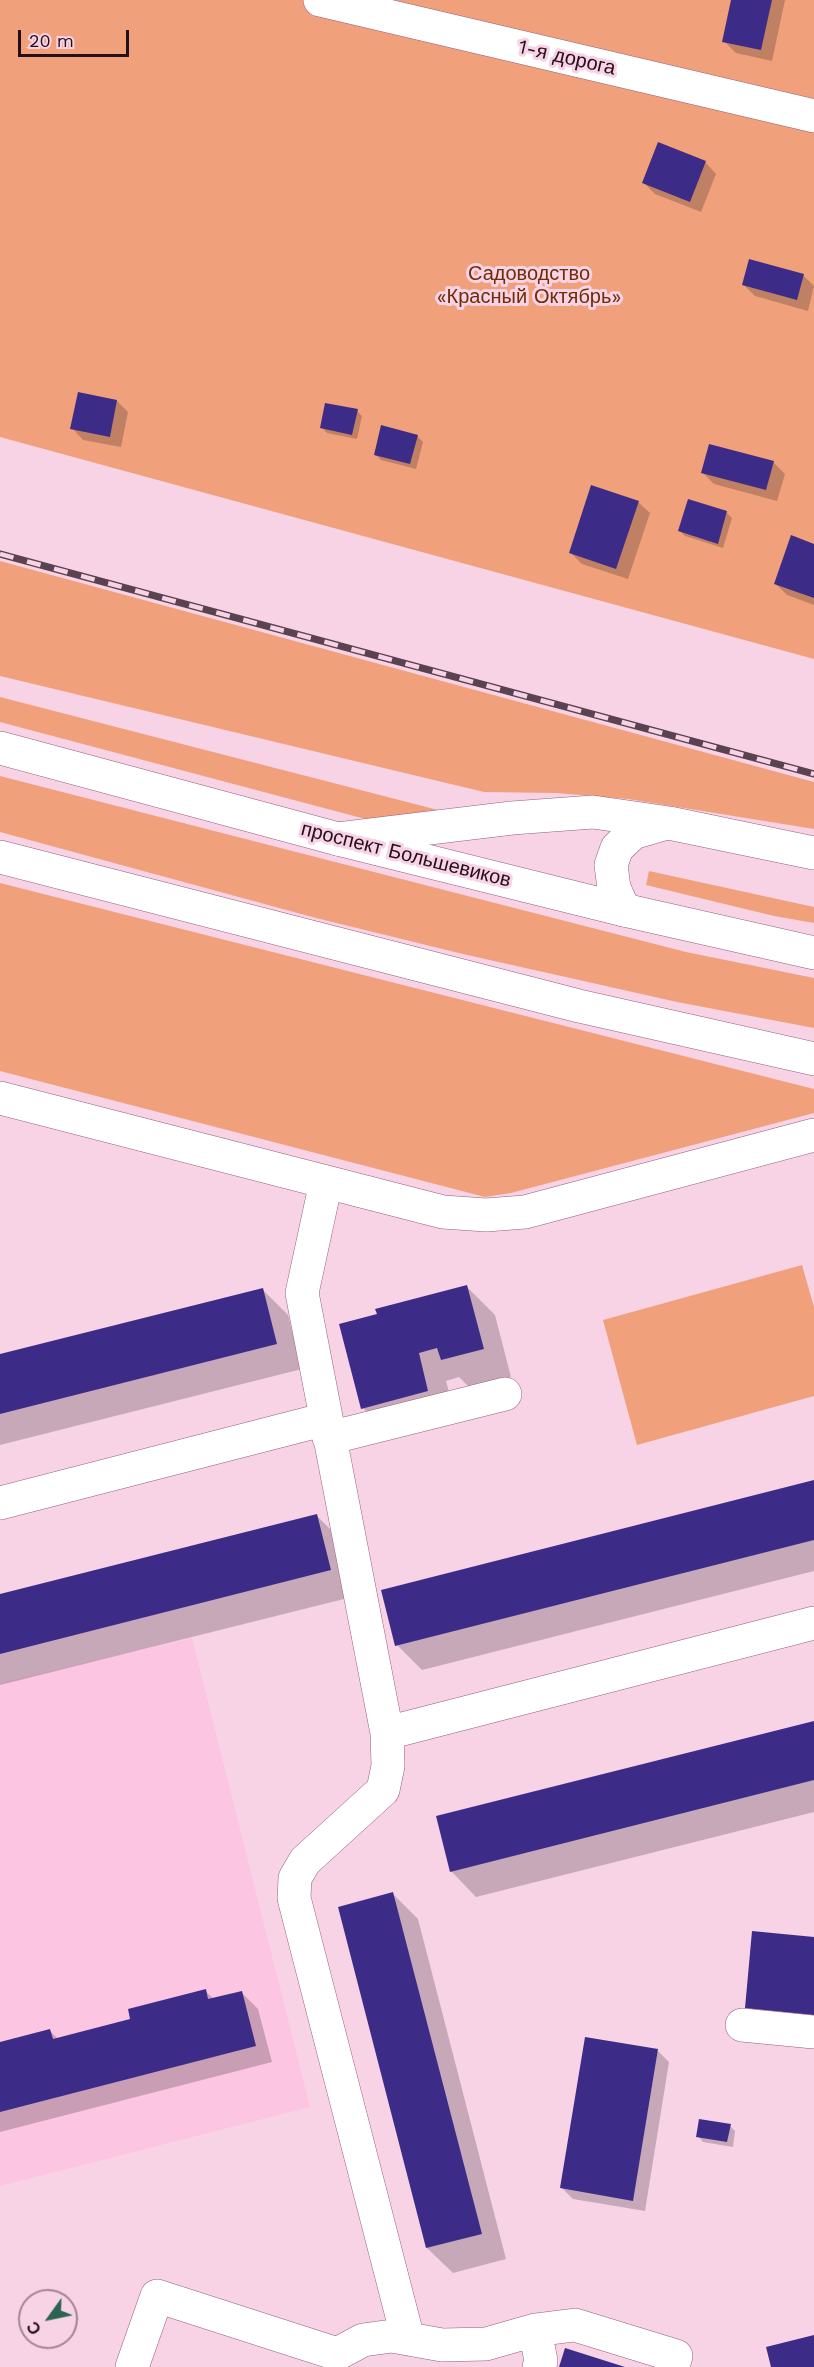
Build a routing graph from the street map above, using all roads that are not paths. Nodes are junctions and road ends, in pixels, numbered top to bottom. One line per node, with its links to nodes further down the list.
1 (320, 0): 2 (main road, 1-я дорога)
2 (814, 116)
3 (0, 748): 5 (main road, проспект Большевиков)
4 (669, 823): 5 (main road); 6 (main road); 8 (main road)
5 (338, 839): 8 (main road, проспект Большевиков)
6 (814, 853)
7 (0, 856): 10 (main road)
8 (624, 910): 9 (main road, проспект Большевиков)
9 (814, 953)
10 (814, 1059)
11 (0, 1098): 13 (main road)
12 (814, 1135): 13 (main road)
13 (326, 1182): 15 (main road)
14 (505, 1394): 15 (main road)
15 (327, 1429): 16 (main road); 18 (main road)
16 (0, 1503)
17 (814, 1623): 18 (main road)
18 (387, 1733): 22 (main road)
19 (742, 2025): 20 (main road)
20 (814, 2032)
21 (535, 2330): 23 (main road); 26 (main road); 27 (main road)
22 (408, 2339): 23 (main road); 24 (main road)
23 (447, 2356)
24 (335, 2360): 25 (main road)
25 (132, 2367)
26 (539, 2367)
27 (673, 2367)

